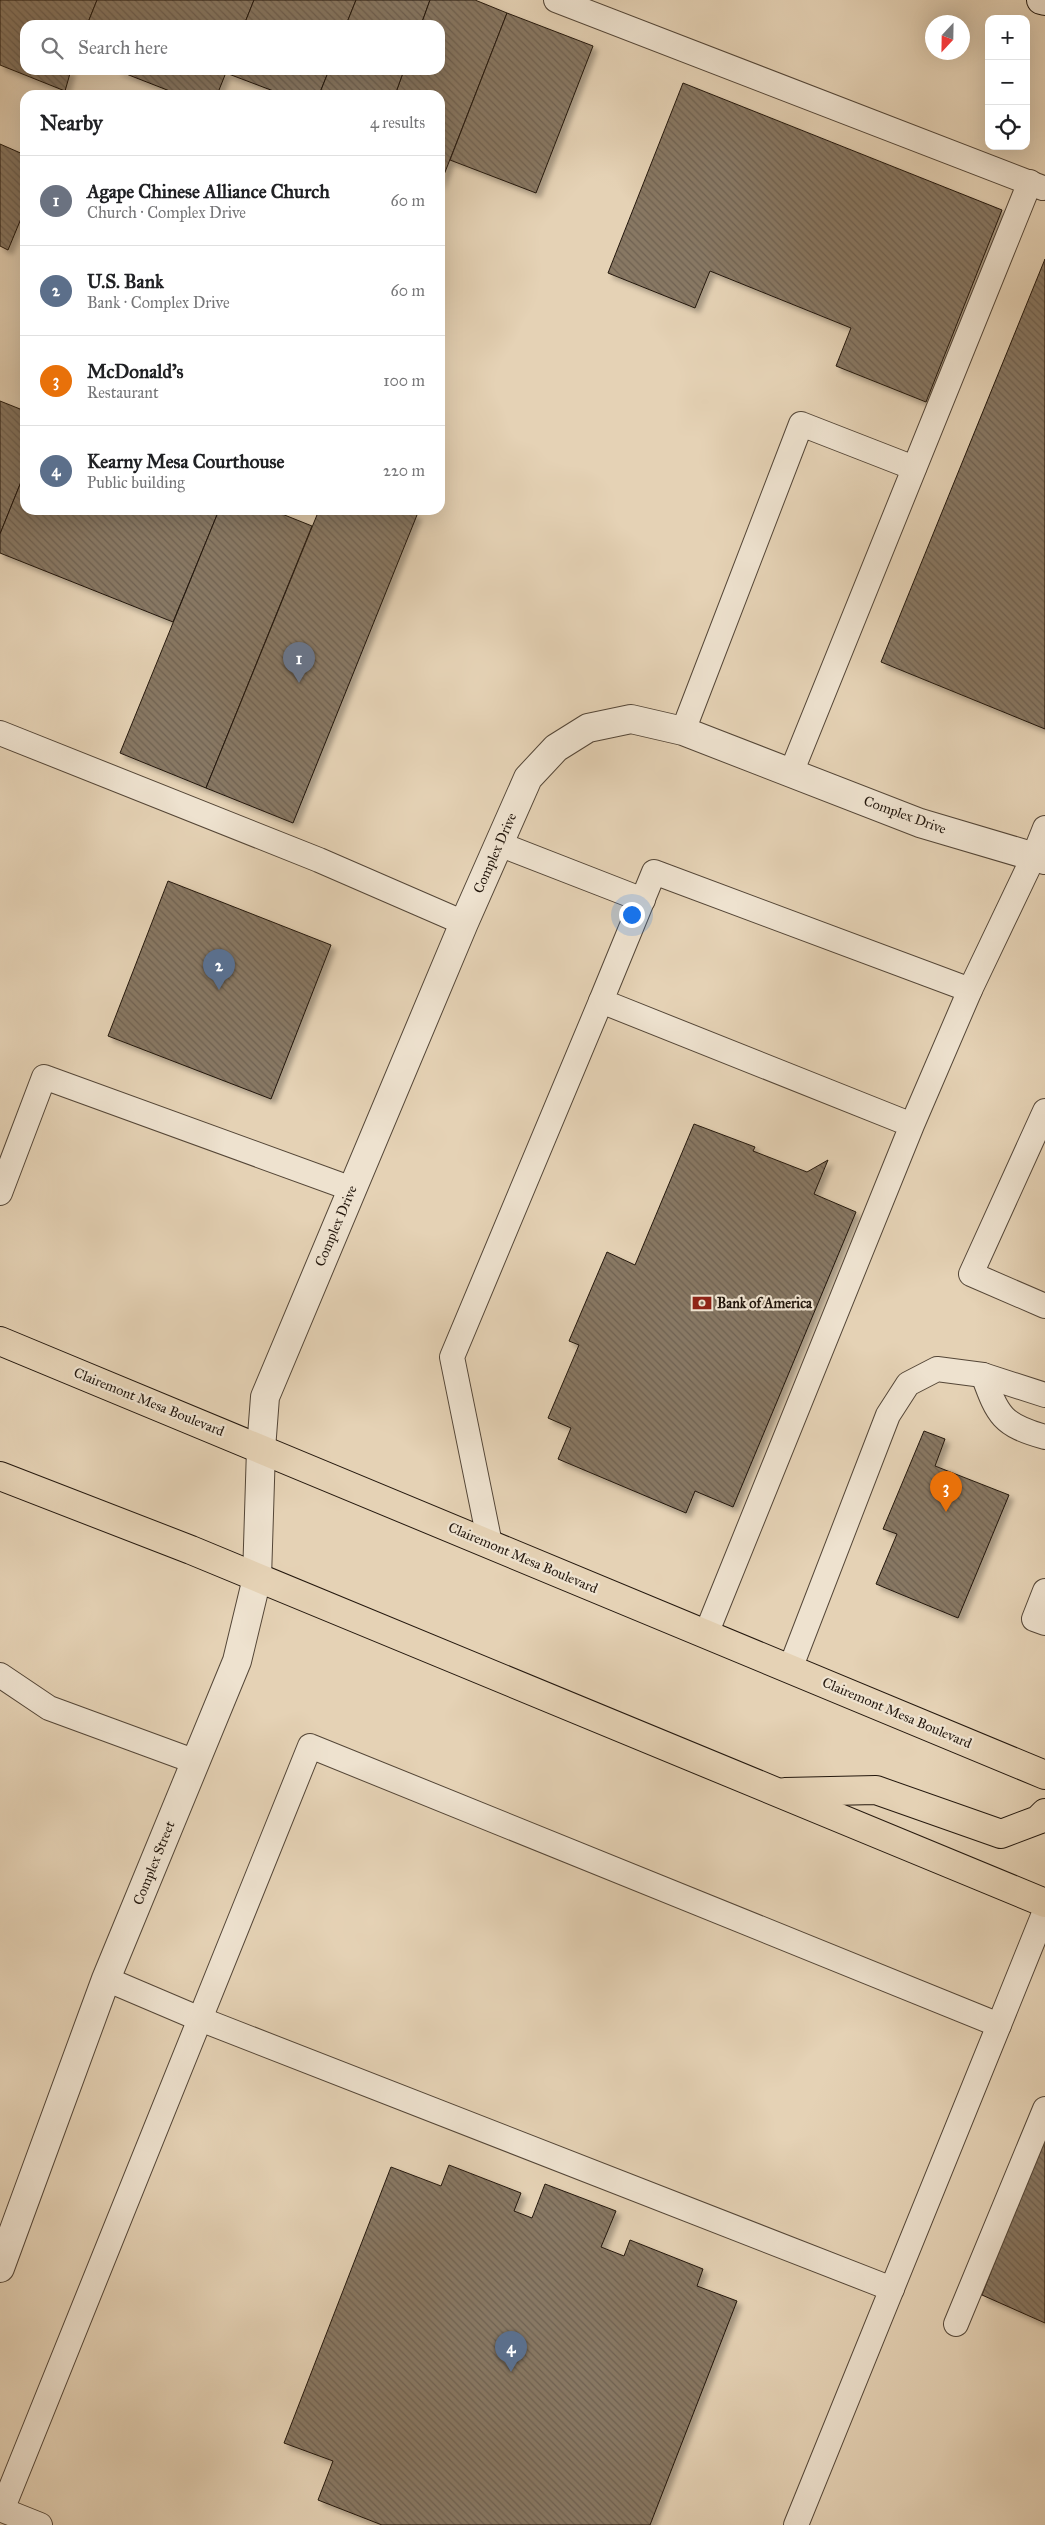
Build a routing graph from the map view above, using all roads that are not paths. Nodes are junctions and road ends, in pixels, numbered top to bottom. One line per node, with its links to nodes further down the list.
1 (556, 0): 4 (lane)
2 (1041, 0): 3 (street)
3 (1045, 2)
4 (1037, 185): 5 (lane)
5 (914, 468): 6 (lane); 8 (lane)
6 (683, 731): 8 (street, Complex Drive); 10 (street, Complex Drive)
7 (0, 733): 13 (lane)
8 (791, 773): 11 (street, Complex Drive)
9 (1045, 828): 11 (lane)
10 (499, 844): 12 (lane); 13 (street, Complex Drive)
11 (1039, 859): 14 (lane)
12 (643, 900): 14 (lane); 15 (lane)
13 (464, 923): 18 (street, Complex Drive)
14 (970, 990): 17 (lane)
15 (601, 1001): 17 (lane); 27 (lane)
16 (1045, 1111): 20 (lane)
17 (912, 1125): 31 (lane)
18 (352, 1189): 19 (lane); 25 (street, Complex Drive)
19 (0, 1193)
20 (1045, 1306)
21 (0, 1341): 25 (main road, Clairemont Mesa Boulevard)
22 (983, 1375): 23 (lane); 24 (lane); 32 (lane)
23 (1045, 1395)
24 (1045, 1437)
25 (261, 1449): 27 (main road, Clairemont Mesa Boulevard); 28 (street, Complex Street)
26 (0, 1476): 28 (main road)
27 (490, 1544): 31 (main road, Clairemont Mesa Boulevard)
28 (257, 1578): 34 (street, Complex Street); 36 (main road)
29 (1045, 1591): 30 (lane)
30 (1045, 1623)
31 (706, 1634): 32 (main road, Clairemont Mesa Boulevard)
32 (790, 1668): 35 (main road, Clairemont Mesa Boulevard)
33 (0, 1675): 34 (lane)
34 (196, 1762): 40 (street, Complex Street)
35 (1045, 1775)
36 (774, 1792): 37 (main road); 38 (main road)
37 (1045, 1813)
38 (1045, 1903)
39 (1045, 1912): 42 (lane)
40 (106, 1979): 41 (lane); 44 (street, Complex Street)
41 (200, 2019): 42 (lane); 45 (lane); 47 (lane)
42 (999, 2025): 45 (lane)
43 (1045, 2109): 46 (lane)
44 (0, 2268)
45 (892, 2289): 49 (lane)
46 (956, 2324)
47 (1, 2509): 48 (lane)
48 (40, 2525)
49 (796, 2525)

